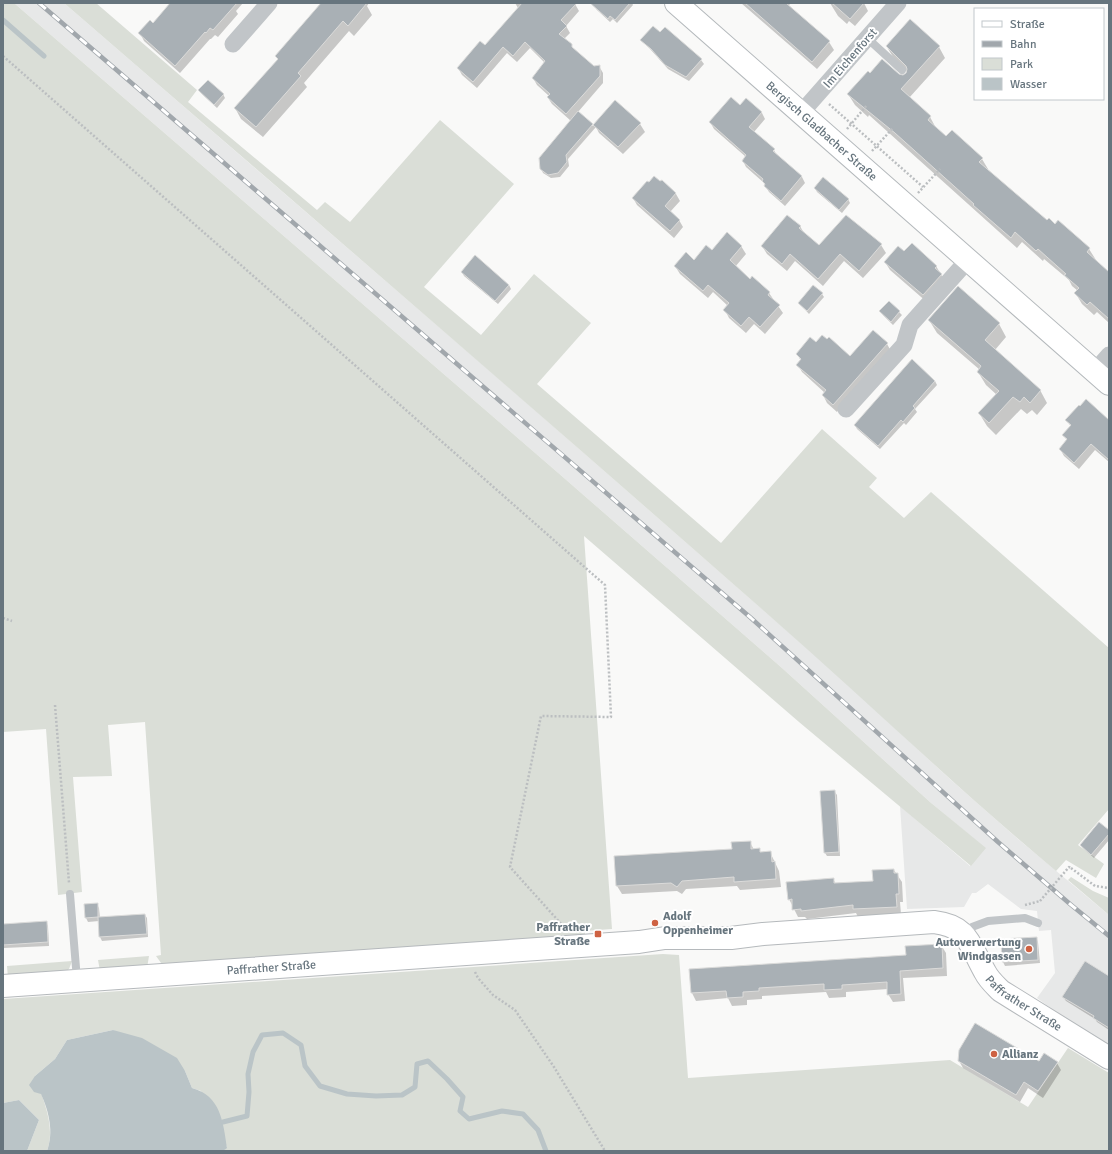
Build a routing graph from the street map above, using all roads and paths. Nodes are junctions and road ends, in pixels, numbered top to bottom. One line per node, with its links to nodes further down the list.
1 (269, 3): 5 (street)
2 (676, 3): 10 (main road, Bergisch Gladbacher Straße)
3 (898, 3): 4 (street, Im Eichenforst)
4 (867, 38): 7 (lane); 8 (street, Im Eichenforst)
5 (233, 44)
6 (3, 56): 27 (path)
7 (902, 70)
8 (818, 95): 10 (street, Im Eichenforst); 11 (path)
9 (868, 105): 11 (path)
10 (801, 113): 15 (main road, Bergisch Gladbacher Straße)
11 (851, 124): 13 (path)
12 (893, 128): 13 (path)
13 (877, 146): 14 (path)
14 (940, 169)
15 (968, 260): 17 (main road, Bergisch Gladbacher Straße); 18 (street)
16 (1109, 355): 17 (street)
17 (1102, 378)
18 (846, 409)
19 (3, 618): 20 (path)
20 (12, 622)
21 (55, 705): 23 (path)
22 (1109, 888): 24 (path, bridge)
23 (70, 894): 29 (lane)
24 (1040, 901)
25 (1038, 923): 26 (lane)
26 (964, 935): 27 (main road, Paffrather Straße); 31 (main road, Paffrather Straße)
27 (582, 946): 29 (main road, Paffrather Straße)
28 (474, 968): 32 (path)
29 (77, 981): 30 (main road, Paffrather Straße)
30 (3, 986)
31 (1109, 1058)
32 (604, 1151)

